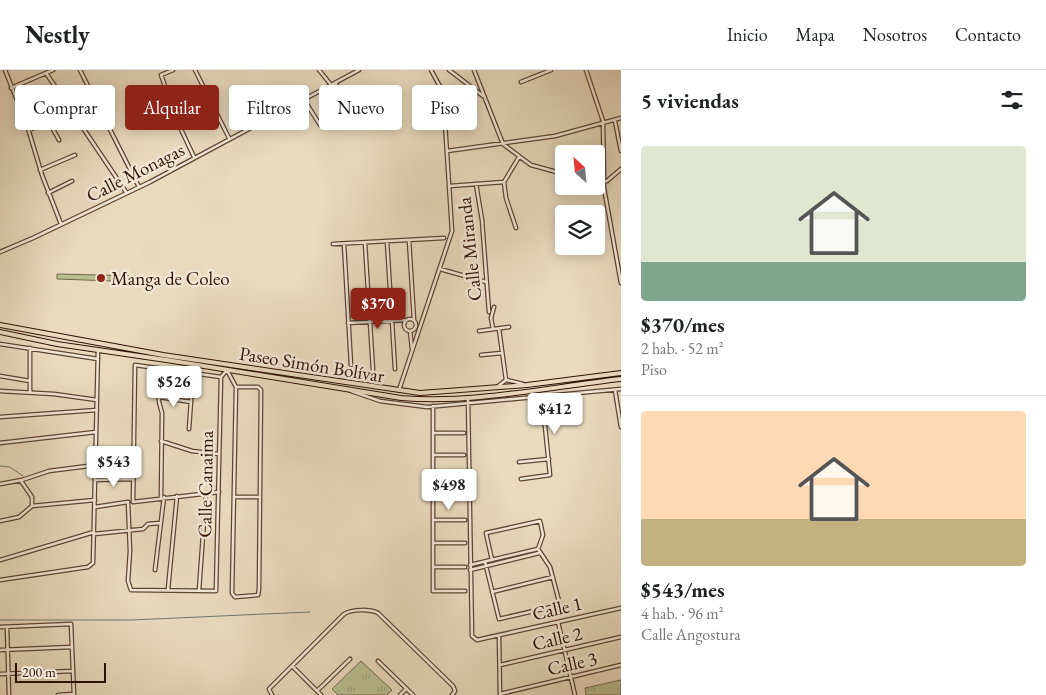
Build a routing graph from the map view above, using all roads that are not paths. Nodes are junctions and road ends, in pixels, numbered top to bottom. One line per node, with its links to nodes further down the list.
1 (5, 70): 21 (street)
2 (53, 70): 13 (street)
3 (80, 70): 17 (street)
4 (171, 70): 18 (street)
5 (195, 70): 19 (street)
6 (319, 70): 20 (street)
7 (359, 70): 15 (street, Calle Monagas)
8 (431, 70): 40 (street)
9 (449, 70): 23 (street)
10 (474, 70): 23 (street)
11 (551, 70): 14 (street)
12 (586, 70): 29 (street)
13 (46, 73): 16 (street); 21 (street)
14 (521, 82)
15 (336, 84)
16 (54, 85)
17 (88, 85)
18 (165, 85)
19 (202, 85)
20 (331, 85)
21 (12, 88): 22 (street)
22 (15, 95)
23 (484, 97): 38 (street)
24 (309, 107): 28 (street)
25 (621, 118): 27 (street)
26 (219, 119): 36 (street)
27 (615, 120): 29 (street); 41 (street)
28 (319, 123)
29 (603, 123): 38 (street); 39 (street)
30 (29, 130): 46 (street)
31 (53, 130): 37 (street)
32 (85, 130): 55 (street)
33 (110, 130): 53 (street)
34 (182, 130): 44 (street)
35 (246, 130): 36 (street, Calle Monagas)
36 (230, 138): 44 (street, Calle Monagas)
37 (59, 140)
38 (503, 144): 40 (street); 43 (street)
39 (603, 145)
40 (448, 151): 52 (street)
41 (621, 151)
42 (75, 155): 46 (street)
43 (519, 157): 47 (street); 50 (street)
44 (194, 158): 53 (street, Calle Monagas)
45 (621, 169): 49 (street)
46 (40, 170): 56 (street)
47 (555, 172)
48 (72, 181): 56 (street)
49 (605, 181)
50 (504, 182): 51 (street); 58 (street)
51 (476, 184): 52 (street); 68 (street, Calle Miranda)
52 (450, 186): 66 (street)
53 (139, 187): 55 (street, Calle Monagas)
54 (605, 187): 67 (street)
55 (126, 192): 57 (street, Calle Monagas)
56 (48, 193): 57 (street)
57 (61, 224): 65 (street, Calle Monagas)
58 (516, 228)
59 (444, 238): 60 (street)
60 (409, 240): 61 (street); 73 (street)
61 (387, 242): 62 (street); 92 (street)
62 (365, 243): 64 (street); 93 (street)
63 (333, 244): 64 (street)
64 (344, 244): 74 (street)
65 (0, 252)
66 (440, 269): 68 (street); 85 (street)
67 (620, 269): 69 (street)
68 (486, 282): 71 (street, Calle Miranda)
69 (621, 283)
70 (494, 308): 77 (street)
71 (490, 312)
72 (407, 320): 73 (street); 74 (street); 79 (street)
73 (414, 320): 79 (street)
74 (348, 323): 89 (street)
75 (0, 325): 90 (main road, Paseo Simón Bolívar)
76 (509, 327): 78 (street)
77 (493, 329): 78 (street); 80 (street)
78 (499, 329): 86 (street)
79 (410, 331): 85 (street)
80 (479, 331)
81 (0, 332): 84 (main road, Paseo Simón Bolívar)
82 (0, 344): 83 (street)
83 (30, 348): 88 (street); 100 (street)
84 (98, 350): 88 (street); 90 (main road, Paseo Simón Bolívar)
85 (413, 350): 109 (street)
86 (502, 353): 87 (street); 99 (street)
87 (481, 355)
88 (98, 359): 116 (street)
89 (351, 365)
90 (227, 367): 97 (street); 103 (street); 106 (main road, Paseo Simón Bolívar); 109 (main road, Paseo Simón Bolívar)
91 (158, 369): 95 (street); 112 (street); 137 (street)
92 (395, 369)
93 (373, 370)
94 (621, 372): 102 (main road, Paseo Simón Bolívar)
95 (193, 373): 97 (street); 117 (street)
96 (0, 376): 100 (street)
97 (221, 377): 129 (street, Calle Canaima)
98 (621, 379): 101 (main road, Paseo Simón Bolívar)
99 (506, 380): 102 (street); 104 (street)
100 (30, 381): 110 (street)
101 (589, 383): 111 (street); 115 (main road, Paseo Simón Bolívar)
102 (527, 385): 104 (main road, Paseo Simón Bolívar)
103 (236, 387): 146 (street); 147 (street)
104 (495, 388): 109 (main road, Paseo Simón Bolívar)
105 (621, 389): 107 (street, Paseo Simón Bolívar)
106 (349, 390): 114 (main road, Paseo Simón Bolívar); 119 (street, Paseo Simón Bolívar)
107 (615, 390): 111 (street, Paseo Simón Bolívar); 122 (street)
108 (0, 391): 110 (street)
109 (399, 391): 114 (main road)
110 (30, 392): 116 (street)
111 (590, 392): 113 (street, Paseo Simón Bolívar)
112 (159, 397): 117 (street); 127 (street)
113 (542, 397): 118 (street, Paseo Simón Bolívar); 132 (street)
114 (397, 398): 115 (main road, Paseo Simón Bolívar)
115 (468, 398): 118 (street)
116 (97, 400): 120 (street)
117 (191, 402): 123 (street)
118 (468, 405): 119 (street, Paseo Simón Bolívar); 168 (street)
119 (433, 406): 125 (street)
120 (97, 410): 121 (street); 124 (street)
121 (0, 417)
122 (621, 427)
123 (190, 429)
124 (96, 432): 128 (street); 134 (street)
125 (433, 433): 126 (street); 130 (street)
126 (464, 433)
127 (161, 440): 129 (street); 145 (street)
128 (0, 443)
129 (219, 454): 142 (street, Calle Canaima)
130 (433, 455): 131 (street); 135 (street)
131 (464, 455)
132 (549, 459): 133 (street); 138 (street)
133 (519, 462)
134 (96, 465): 139 (street); 140 (street)
135 (433, 476): 136 (street); 148 (street)
136 (464, 476)
137 (133, 479): 140 (street); 152 (street)
138 (521, 479)
139 (21, 480): 141 (street); 153 (street)
140 (95, 480): 150 (street)
141 (0, 484)
142 (218, 492): 143 (street); 177 (street, Calle Canaima)
143 (206, 493): 144 (street); 177 (street)
144 (177, 496): 145 (street); 176 (street)
145 (163, 497): 152 (street); 158 (street)
146 (234, 497): 147 (street); 147 (street)
147 (260, 497)
148 (433, 498): 149 (street); 155 (street)
149 (464, 498)
150 (95, 500): 153 (street); 154 (street)
151 (128, 502): 152 (street); 154 (street); 159 (street)
152 (133, 502)
153 (32, 506): 157 (street)
154 (95, 507): 160 (street)
155 (433, 520): 156 (street); 161 (street)
156 (465, 520)
157 (0, 521)
158 (160, 523): 159 (street); 172 (street)
159 (128, 530): 160 (street); 176 (street)
160 (94, 533): 165 (street); 175 (street)
161 (433, 543): 162 (street); 170 (street)
162 (465, 543)
163 (538, 549): 164 (street); 166 (street); 166 (street)
164 (539, 554): 169 (street); 174 (street)
165 (0, 560)
166 (492, 560): 167 (street)
167 (484, 562): 168 (street); 169 (street)
168 (470, 566): 173 (street)
169 (486, 566): 173 (street); 179 (street)
170 (433, 567): 171 (street); 178 (street)
171 (465, 567)
172 (155, 570)
173 (470, 570): 184 (street, Calle 1)
174 (553, 578): 179 (street); 179 (street)
175 (0, 580)
176 (168, 590): 177 (street)
177 (199, 590)
178 (465, 591)
179 (492, 592)
180 (621, 608): 181 (street, Calle 1)
181 (558, 622): 184 (street, Calle 1); 189 (street)
182 (0, 627): 183 (street)
183 (6, 627): 186 (street); 188 (street)
184 (499, 636): 192 (street)
185 (621, 636): 189 (street, Calle 2)
186 (72, 647): 188 (street); 195 (street)
187 (0, 650): 188 (street)
188 (8, 650): 196 (street)
189 (565, 650): 192 (street, Calle 2); 198 (street)
190 (350, 658): 200 (street)
191 (378, 661): 199 (street)
192 (500, 665): 201 (street)
193 (292, 666): 200 (street); 205 (street); 209 (street)
194 (621, 666): 198 (street, Calle 3)
195 (73, 671): 196 (street); 204 (street)
196 (8, 673): 197 (street); 202 (street)
197 (0, 674)
198 (571, 677): 201 (street, Calle 3); 210 (street)
199 (406, 688): 207 (street); 208 (street)
200 (317, 692): 206 (street)
201 (500, 694)
202 (9, 695)
203 (58, 695): 204 (street)
204 (74, 695)
205 (272, 695)
206 (320, 695)
207 (400, 695)
208 (413, 695)
209 (452, 695)
210 (576, 695)

